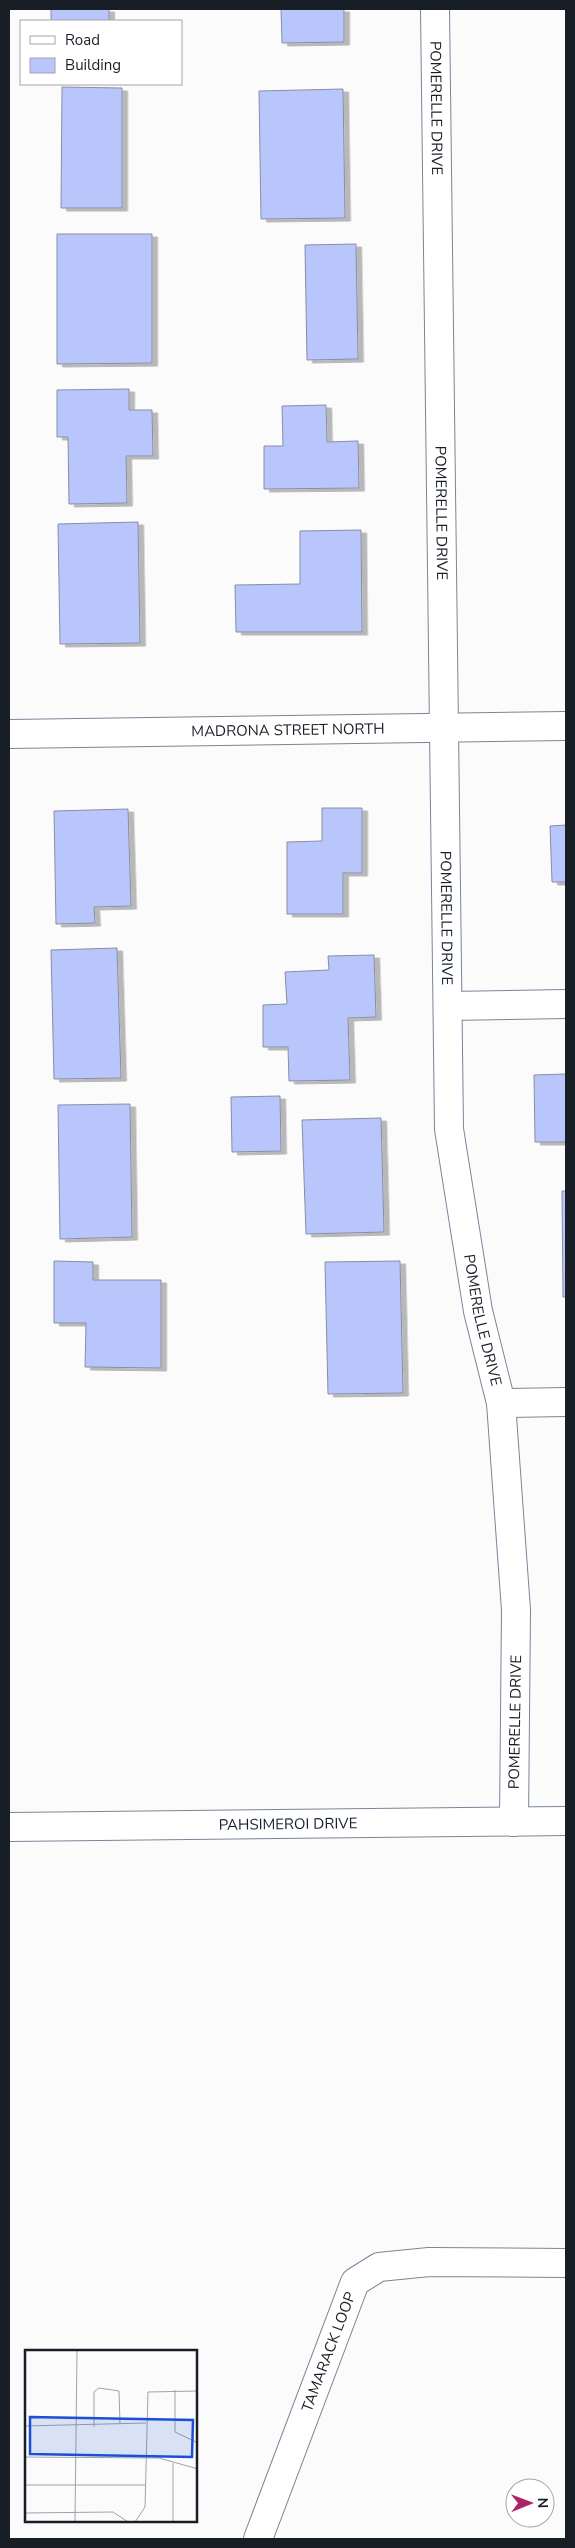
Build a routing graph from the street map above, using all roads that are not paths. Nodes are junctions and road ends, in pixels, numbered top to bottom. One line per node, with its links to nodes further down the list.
1 (435, 9): 2 (street, POMERELLE DRIVE)
2 (443, 726): 3 (street, MADRONA STREET NORTH); 4 (street, MADRONA STREET NORTH); 6 (street, POMERELLE DRIVE)
3 (566, 726)
4 (9, 734)
5 (566, 1004): 6 (street)
6 (448, 1006): 8 (street, POMERELLE DRIVE)
7 (566, 1402): 8 (street)
8 (501, 1403): 10 (street, POMERELLE DRIVE)
9 (566, 1821): 10 (street, PAHSIMEROI DRIVE)
10 (514, 1822): 11 (street, PAHSIMEROI DRIVE)
11 (9, 1827)
12 (566, 2263): 13 (street, TAMARACK LOOP)
13 (258, 2539)

